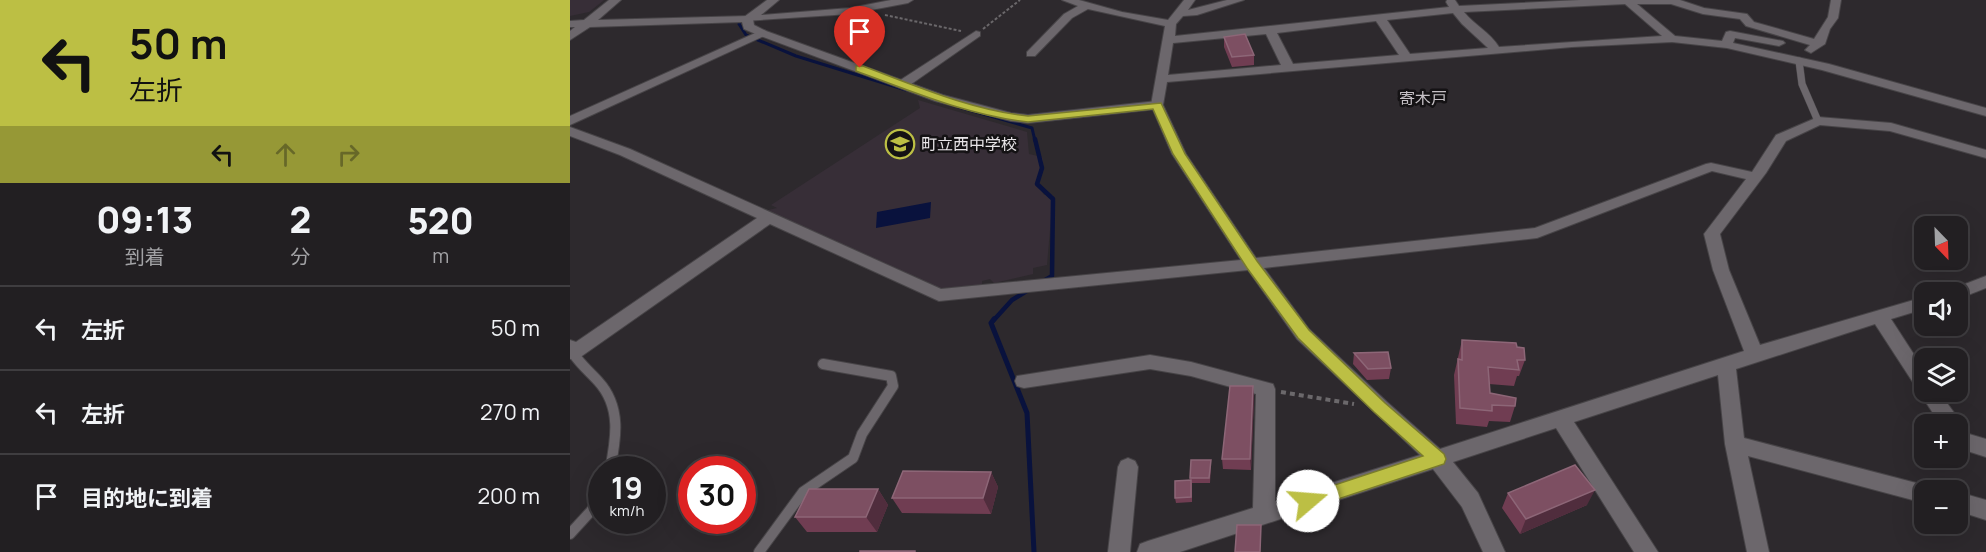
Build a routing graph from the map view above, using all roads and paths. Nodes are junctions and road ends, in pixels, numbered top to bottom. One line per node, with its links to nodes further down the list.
1 (616, 0): 19 (street)
2 (774, 0): 17 (street)
3 (829, 0): 15 (street)
4 (908, 0): 13 (street)
5 (1020, 0): 23 (path)
6 (1067, 0): 12 (street)
7 (1190, 0): 14 (street)
8 (1239, 0): 14 (street)
9 (1626, 0): 11 (street); 25 (street); 28 (street)
10 (1836, 0): 28 (street)
11 (1453, 4): 16 (street); 30 (street)
12 (1086, 6): 20 (street); 31 (street)
13 (860, 9): 15 (street); 23 (path)
14 (1179, 13): 20 (street)
15 (806, 15): 17 (street)
16 (1379, 17): 21 (street); 32 (street)
17 (748, 19): 19 (street); 22 (street)
18 (570, 24): 19 (street)
19 (586, 24): 24 (street)
20 (1171, 24): 26 (street)
21 (1270, 30): 26 (street); 34 (street)
22 (762, 33): 36 (street); 39 (street)
23 (976, 34): 36 (street)
24 (570, 37)
25 (1672, 39): 29 (street); 30 (street)
26 (1168, 40): 35 (street)
27 (1779, 43): 29 (street)
28 (1819, 44): 33 (street)
29 (1726, 45): 33 (street)
30 (1497, 51): 32 (street)
31 (1030, 54)
32 (1407, 59): 34 (street)
33 (1800, 61): 38 (street); 40 (lane)
34 (1289, 69): 35 (street)
35 (1160, 79): 37 (street)
36 (903, 84): 37 (street)
37 (1157, 105): 45 (street)
38 (1986, 111)
39 (570, 121)
40 (1818, 121): 42 (street); 43 (street)
41 (570, 131): 44 (street)
42 (1986, 154)
43 (1755, 177): 45 (street); 51 (street)
44 (768, 218): 45 (street); 50 (street)
45 (1252, 264): 57 (street)
46 (1983, 285): 47 (street)
47 (1968, 290)
48 (1914, 306): 49 (street)
49 (1880, 317): 51 (street); 54 (street)
50 (572, 350): 62 (lane)
51 (1754, 354): 53 (street)
52 (823, 364): 71 (lane)
53 (1726, 365): 58 (street); 60 (street)
54 (1914, 369)
55 (1024, 381): 56 (street)
56 (1266, 389): 57 (path); 69 (street)
57 (1380, 408): 63 (street)
58 (1560, 418): 63 (street); 75 (street)
59 (1968, 443): 61 (street)
60 (1736, 444): 65 (street); 76 (street)
61 (1986, 448)
62 (613, 456)
63 (1438, 459): 69 (street); 74 (street)
64 (1128, 467): 72 (street)
65 (1914, 491)
66 (1968, 505): 67 (street)
67 (1986, 510)
68 (588, 514): 70 (lane)
69 (1264, 515): 73 (street)
70 (570, 534)
71 (759, 552)
72 (1119, 552)
73 (1148, 552)
74 (1494, 552)
75 (1647, 552)
76 (1758, 552)

